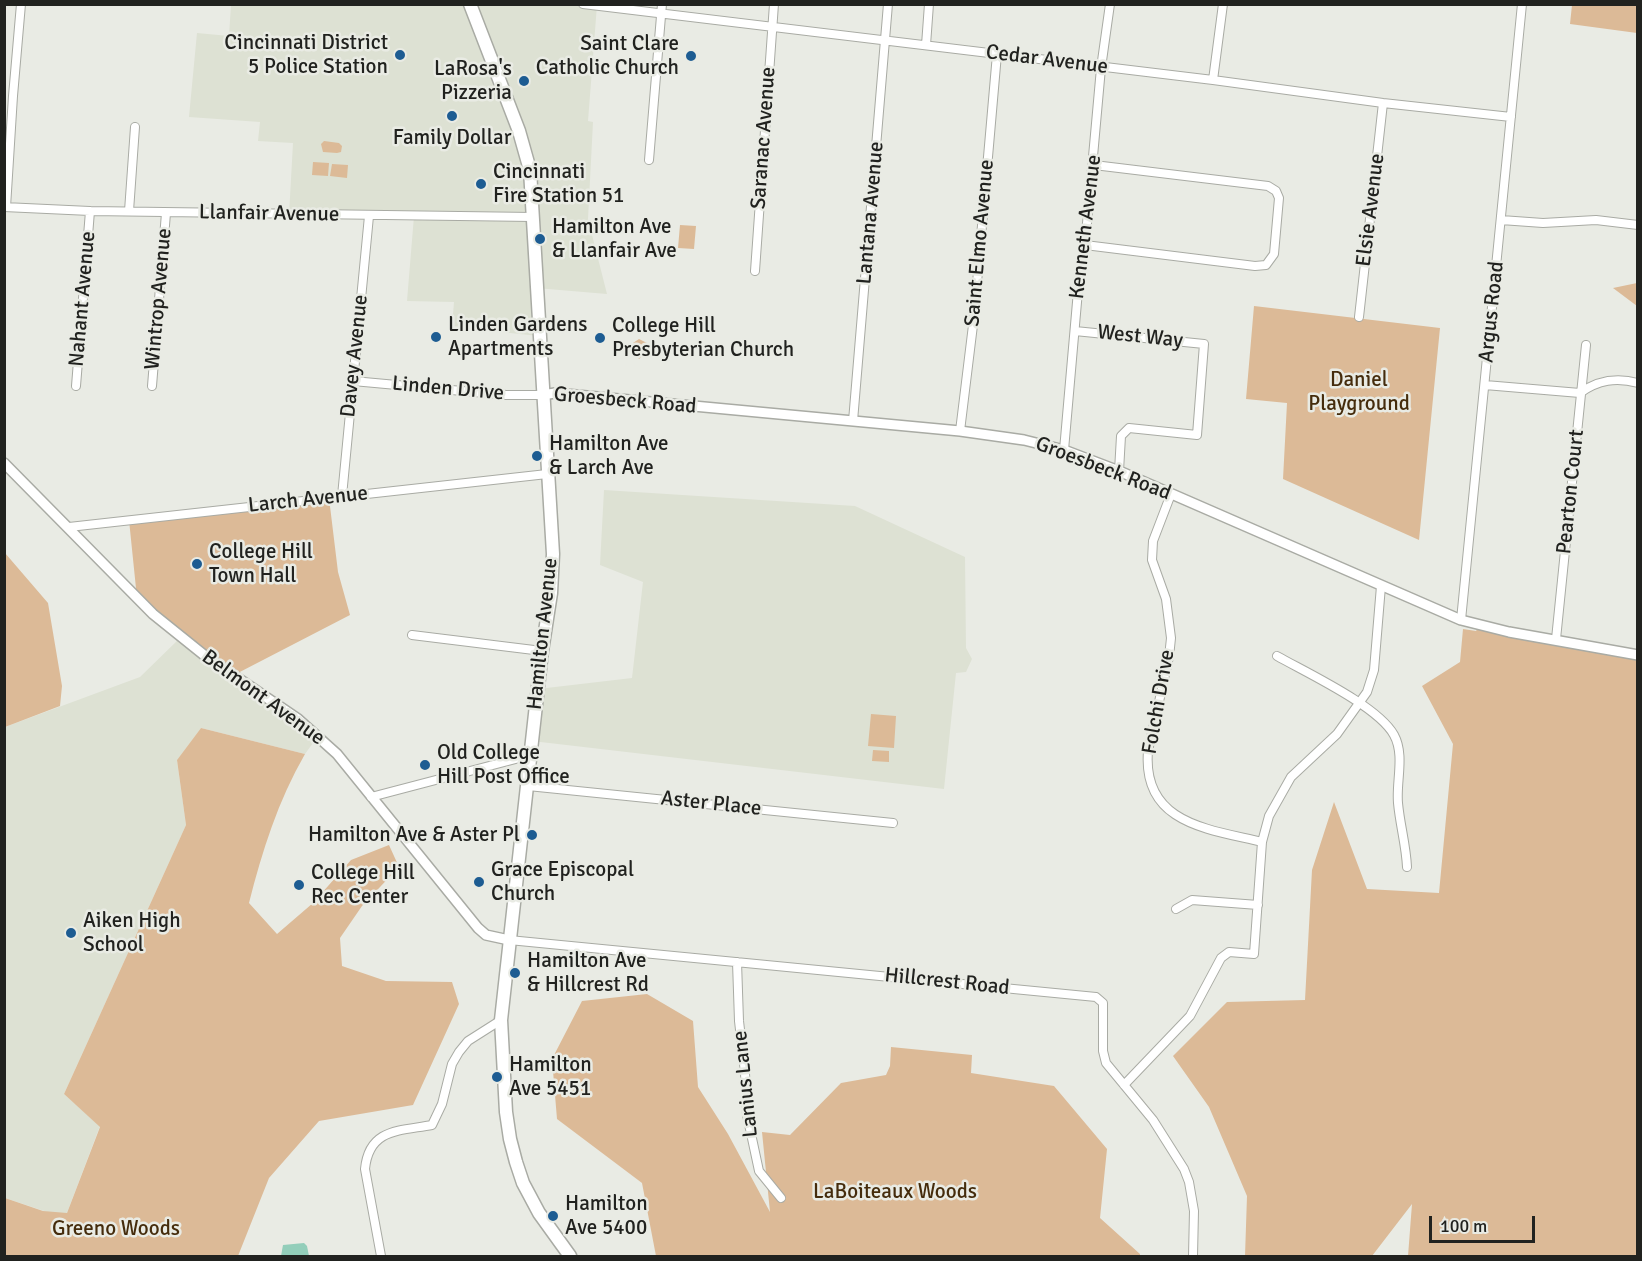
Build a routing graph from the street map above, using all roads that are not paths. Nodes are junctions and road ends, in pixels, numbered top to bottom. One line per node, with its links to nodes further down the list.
1 (21, 4): 18 (street)
2 (470, 4): 29 (main road, Hamilton Avenue)
3 (583, 4): 11 (street, Cedar Avenue)
4 (662, 4): 11 (street)
5 (774, 4): 12 (street, Saranac Avenue)
6 (888, 4): 13 (street, Lantana Avenue)
7 (929, 4): 14 (street)
8 (1110, 4): 16 (street, Kenneth Avenue)
9 (1223, 4): 17 (street)
10 (1522, 4): 20 (street, Argus Road)
11 (661, 14): 12 (street, Cedar Avenue); 22 (street)
12 (772, 27): 13 (street, Cedar Avenue); 33 (street, Saranac Avenue)
13 (885, 41): 14 (street, Cedar Avenue); 44 (street, Lantana Avenue)
14 (926, 45): 15 (street, Cedar Avenue)
15 (997, 54): 16 (street, Cedar Avenue); 45 (street, Saint Elmo Avenue)
16 (1101, 68): 17 (street, Cedar Avenue); 23 (street, Kenneth Avenue)
17 (1213, 80): 19 (street, Cedar Avenue)
18 (9, 95): 24 (street)
19 (1383, 103): 20 (street, Cedar Avenue); 34 (street, Elsie Avenue)
20 (1511, 117): 30 (street, Argus Road)
21 (135, 127): 25 (street)
22 (649, 160)
23 (1094, 165): 32 (street, Kenneth Avenue); 32 (street)
24 (5, 207): 26 (street, Llanfair Avenue)
25 (129, 211): 26 (street, Llanfair Avenue); 27 (street, Llanfair Avenue)
26 (90, 212): 40 (street, Nahant Avenue)
27 (166, 213): 28 (street, Llanfair Avenue); 41 (street, Wintrop Avenue)
28 (369, 216): 29 (street, Llanfair Avenue); 37 (street, Davey Avenue)
29 (533, 217): 43 (main road, Hamilton Avenue)
30 (1501, 220): 31 (street); 39 (street, Argus Road)
31 (1638, 225)
32 (1085, 245): 35 (street, Kenneth Avenue)
33 (755, 271)
34 (1359, 318)
35 (1075, 331): 46 (street, Kenneth Avenue); 48 (street, West Way)
36 (1586, 345): 42 (street, Pearton Court)
37 (353, 381): 43 (street, Linden Drive); 51 (street, Davey Avenue)
38 (1638, 383): 42 (street)
39 (1485, 385): 42 (street); 54 (street, Argus Road)
40 (76, 386)
41 (152, 386)
42 (1581, 393): 56 (street, Pearton Court)
43 (542, 394): 44 (street, Groesbeck Road); 49 (main road, Hamilton Avenue)
44 (853, 421): 45 (street, Groesbeck Road)
45 (960, 431): 46 (street, Groesbeck Road)
46 (1064, 450): 48 (street, Groesbeck Road)
47 (4, 463): 52 (street, Belmont Avenue)
48 (1119, 471): 50 (street, Groesbeck Road)
49 (547, 474): 51 (street, Larch Avenue); 57 (main road, Hamilton Avenue)
50 (1171, 494): 53 (street, Groesbeck Road); 65 (street, Folchi Drive)
51 (342, 496): 52 (street, Larch Avenue)
52 (69, 527): 63 (street, Belmont Avenue)
53 (1381, 586): 54 (street, Groesbeck Road); 60 (street)
54 (1461, 620): 56 (street, Groesbeck Road)
55 (412, 635): 57 (street)
56 (1556, 639): 58 (street, Groesbeck Road)
57 (542, 651): 61 (main road, Hamilton Avenue)
58 (1638, 655)
59 (1277, 656): 60 (street)
60 (1360, 704): 65 (street); 66 (street)
61 (531, 755): 62 (main road, Hamilton Avenue); 63 (street)
62 (528, 786): 64 (street, Aster Place); 69 (main road, Hamilton Avenue)
63 (371, 797): 69 (street, Belmont Avenue)
64 (893, 823)
65 (1262, 842): 67 (street)
66 (1407, 867)
67 (1258, 905): 68 (street); 72 (street)
68 (1176, 909)
69 (509, 940): 70 (street, Hillcrest Road); 71 (main road, Hamilton Avenue)
70 (737, 962): 72 (street, Hillcrest Road); 73 (street, Lanius Lane)
71 (501, 1020): 74 (main road, Hamilton Avenue); 75 (street)
72 (1124, 1084): 76 (street, Hillcrest Road)
73 (781, 1198)
74 (566, 1255)
75 (381, 1257)
76 (1193, 1257)

